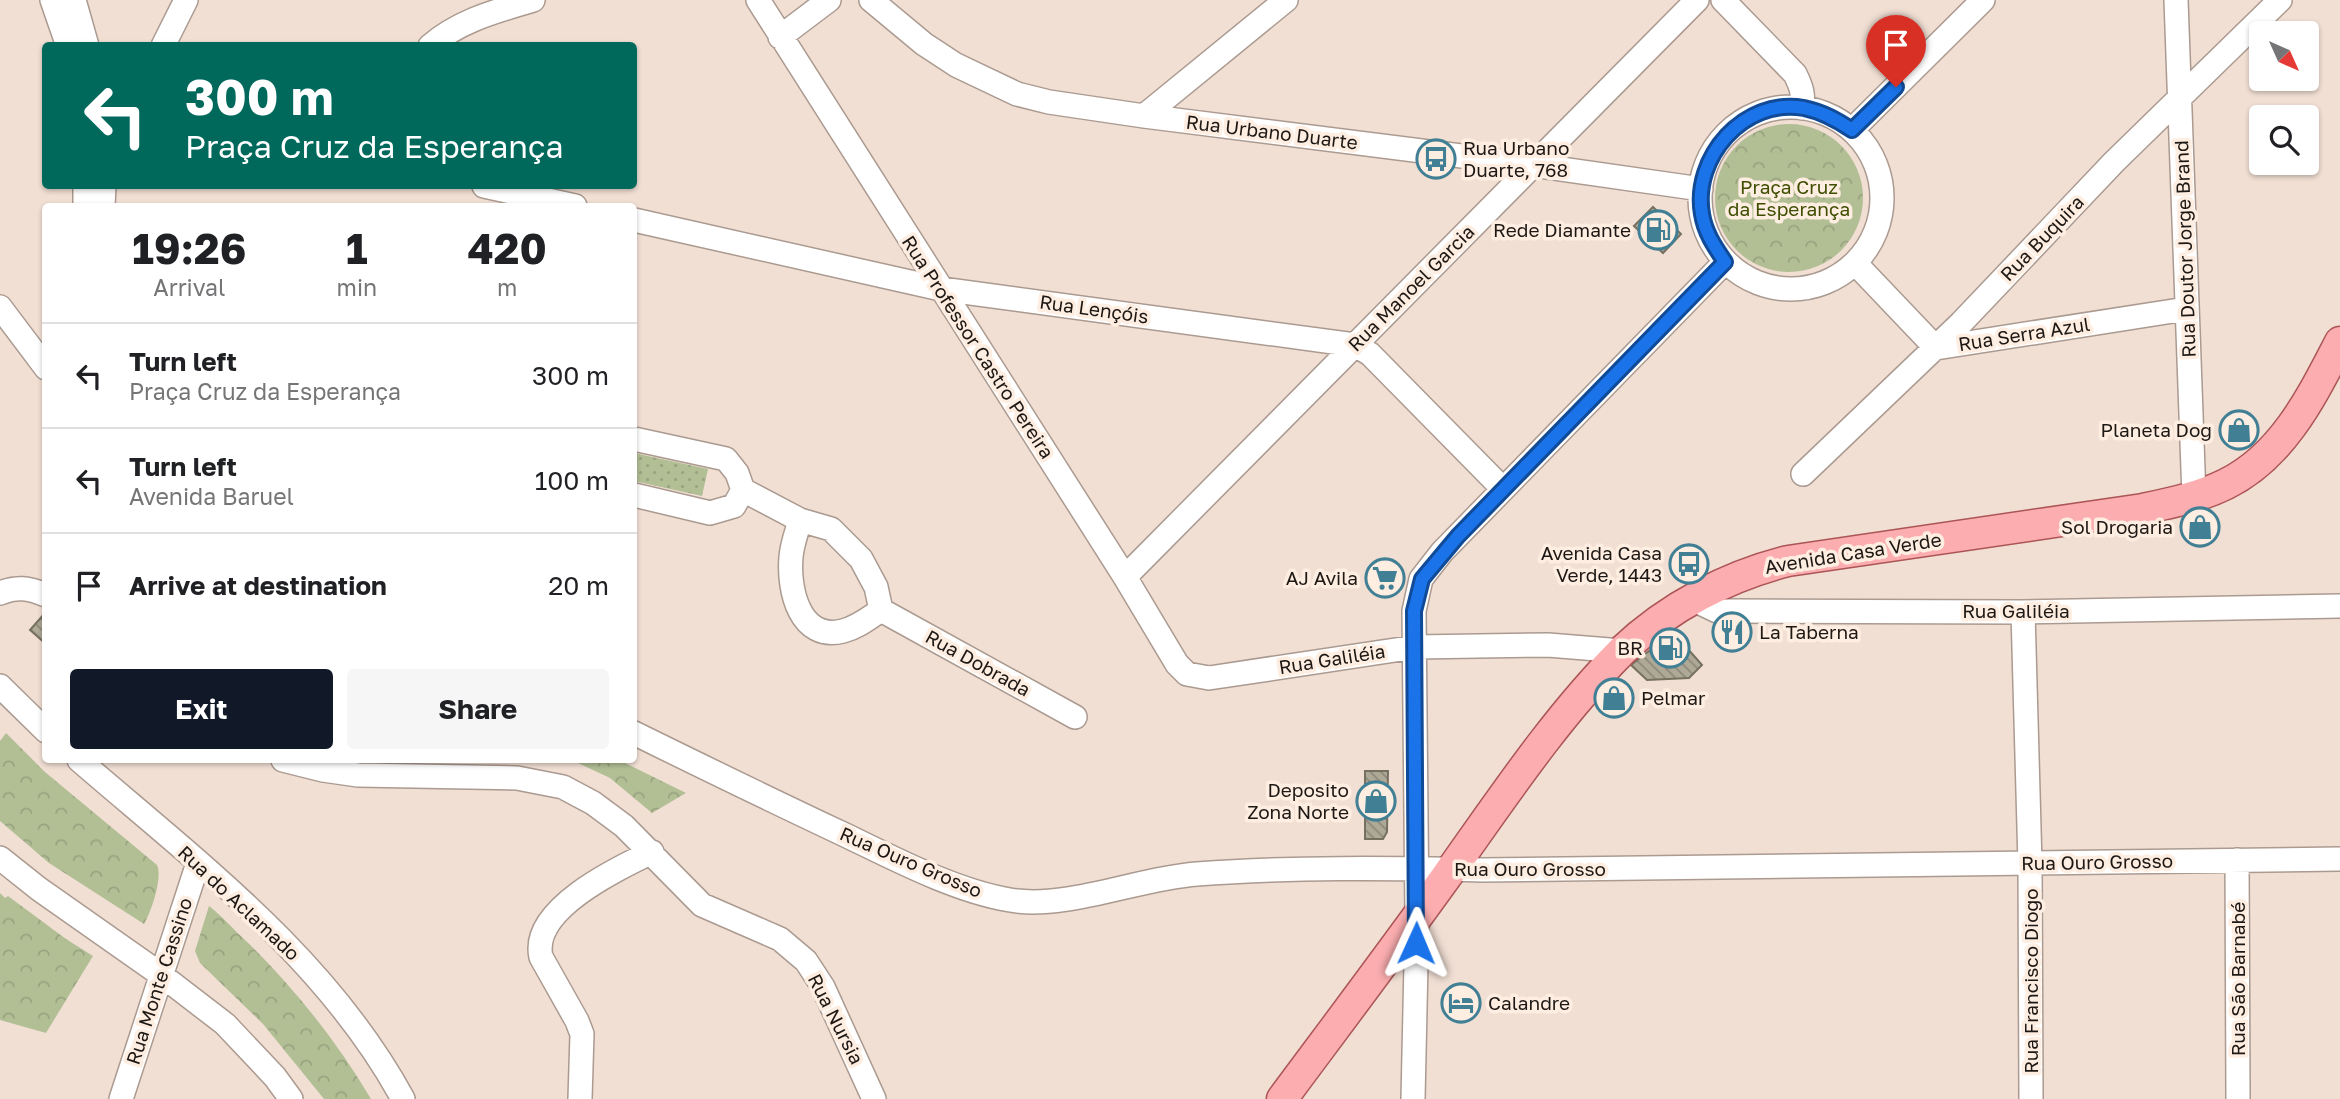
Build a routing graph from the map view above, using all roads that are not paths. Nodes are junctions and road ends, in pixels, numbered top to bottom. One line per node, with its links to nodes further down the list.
1 (52, 0): 15 (street)
2 (74, 0): 16 (street)
3 (186, 0): 17 (street)
4 (533, 0): 18 (street)
5 (758, 0): 14 (street, Rua Professor Castro Pereira)
6 (829, 0): 14 (street)
7 (1286, 0): 21 (street)
8 (1698, 0): 23 (street, Rua Manoel Garcia)
9 (1723, 0): 20 (street)
10 (1983, 0): 22 (street)
11 (2176, 0): 19 (street, Rua Doutor Jorge Brand)
12 (2280, 0): 19 (street, Rua Buquira)
13 (881, 3): 21 (street, Rua Urbano Duarte)
14 (780, 37): 30 (street, Rua Professor Castro Pereira)
15 (67, 42)
16 (86, 42)
17 (165, 42)
18 (435, 42)
19 (2180, 99): 32 (street, Rua Doutor Jorge Brand); 35 (street, Rua Buquira)
20 (1802, 108): 22 (street); 25 (street)
21 (1144, 116): 23 (street, Rua Urbano Duarte)
22 (1852, 130): 29 (street)
23 (1534, 165): 25 (street, Rua Urbano Duarte); 34 (street, Rua Manoel Garcia)
24 (498, 189): 26 (street)
25 (1701, 189): 28 (street)
26 (561, 203)
27 (637, 221): 30 (street, Rua Lençóis)
28 (1725, 262): 29 (street); 39 (street)
29 (1855, 263): 35 (street, Rua Serra Azul)
30 (941, 289): 34 (street, Rua Lençóis); 44 (street, Rua Professor Castro Pereira)
31 (0, 307): 36 (street)
32 (2186, 309): 35 (street, Rua Serra Azul); 42 (street, Rua Doutor Jorge Brand)
33 (2340, 342): 42 (main road, Avenida Casa Verde)
34 (1355, 345): 39 (street); 44 (street, Rua Manoel Garcia)
35 (1936, 348): 38 (street, Rua Buquira)
36 (42, 358)
37 (637, 440): 40 (street)
38 (1803, 474)
39 (1503, 489): 51 (street)
40 (743, 490): 41 (street); 43 (street)
41 (637, 496)
42 (2194, 497): 47 (main road, Avenida Casa Verde)
43 (800, 520): 49 (street); 49 (street)
44 (1125, 577): 53 (street, Rua Professor Castro Pereira)
45 (0, 593): 46 (street)
46 (42, 593)
47 (1694, 600): 50 (street, Rua Galiléia); 52 (main road, Avenida Casa Verde)
48 (2340, 606): 50 (street, Rua Galiléia)
49 (881, 610): 55 (street, Rua Dobrada)
50 (2023, 612): 65 (street, Rua Francisco Diogo)
51 (1415, 647): 52 (street, Rua Galiléia); 53 (street, Rua Galiléia); 66 (street)
52 (1622, 651): 67 (main road, Avenida Casa Verde)
53 (1209, 678)
54 (1, 689): 56 (street)
55 (1075, 717)
56 (42, 727)
57 (637, 734): 66 (street, Rua Ouro Grosso)
58 (82, 763): 64 (street, Rua do Aclamado)
59 (295, 763): 60 (street, Rua Nursia)
60 (652, 852): 73 (street); 74 (street, Rua Nursia)
61 (0, 858): 69 (street)
62 (2340, 859): 63 (street, Rua Ouro Grosso)
63 (2237, 860): 65 (street, Rua Ouro Grosso); 78 (street, Rua São Barnabé)
64 (198, 863): 69 (street, Rua Monte Cassino); 72 (street, Rua do Aclamado)
65 (2030, 863): 67 (street, Rua Ouro Grosso); 77 (street, Rua Francisco Diogo)
66 (1415, 869): 67 (street, Rua Ouro Grosso); 68 (street)
67 (1451, 870): 68 (main road, Avenida Casa Verde)
68 (1417, 918): 75 (main road, Avenida Casa Verde); 76 (street)
69 (160, 974): 70 (street, Rua Monte Cassino); 71 (street)
70 (121, 1099)
71 (291, 1099)
72 (403, 1099)
73 (580, 1099)
74 (874, 1099)
75 (1282, 1099)
76 (1413, 1099)
77 (2031, 1099)
78 (2238, 1099)

